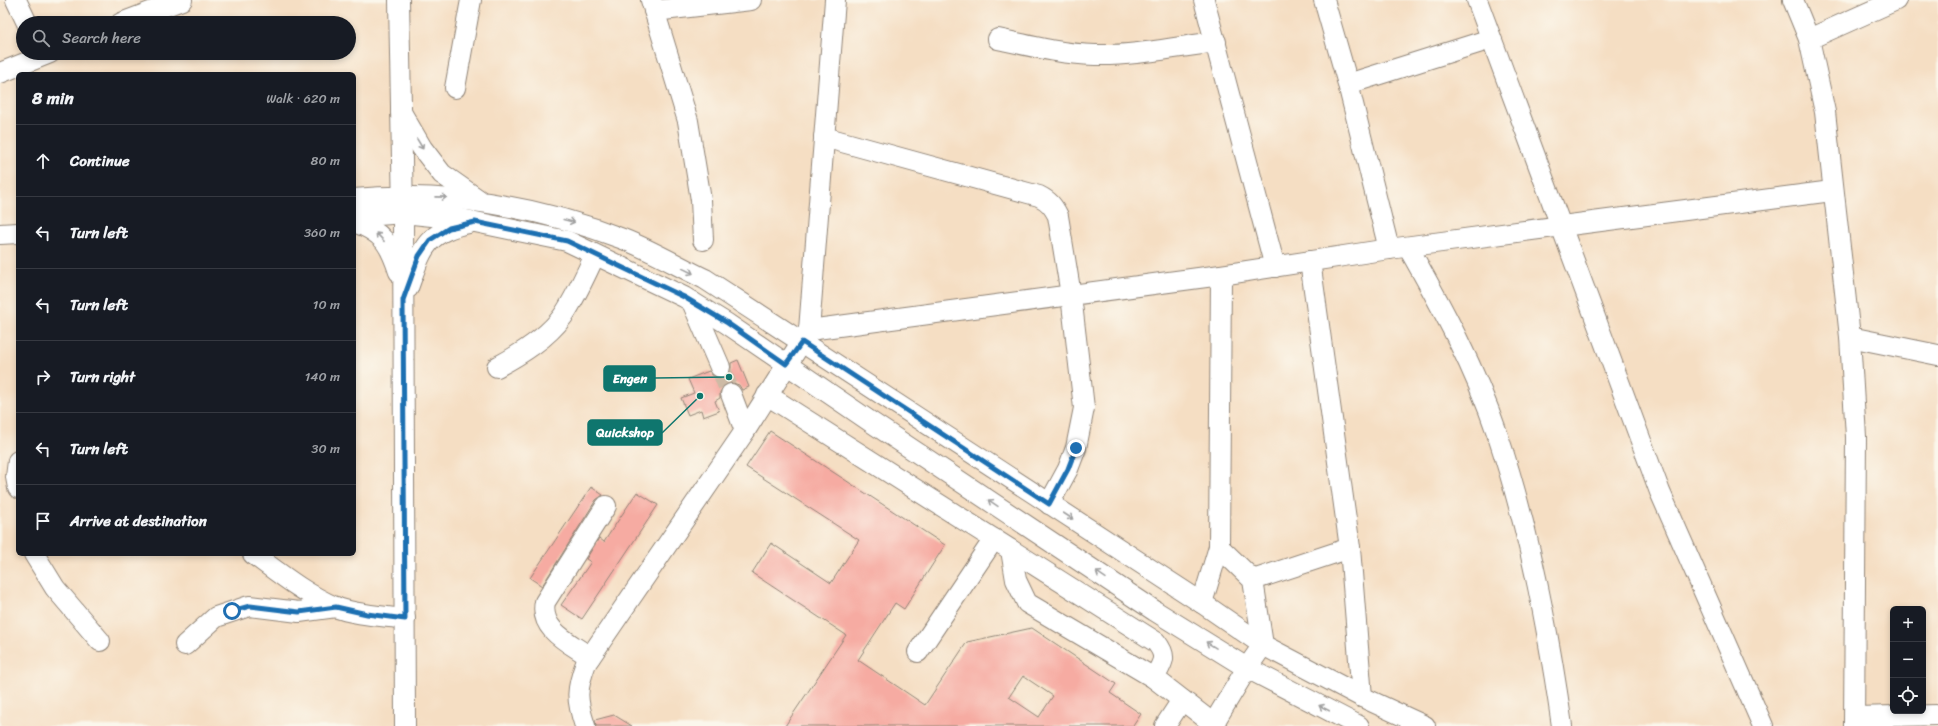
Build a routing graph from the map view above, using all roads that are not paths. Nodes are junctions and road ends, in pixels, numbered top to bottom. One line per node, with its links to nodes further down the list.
1 (16, 0): 13 (street)
2 (182, 0): 14 (street)
3 (399, 0): 23 (street)
4 (471, 0): 22 (street)
5 (750, 0): 12 (street)
6 (835, 0): 24 (street)
7 (1204, 0): 18 (street)
8 (1324, 0): 21 (street)
9 (1477, 0): 16 (street)
10 (1793, 0): 17 (street)
11 (1896, 0): 17 (street)
12 (652, 5): 35 (street)
13 (24, 16)
14 (140, 16)
15 (998, 39): 18 (street)
16 (1491, 39): 21 (street); 32 (street)
17 (1809, 39): 25 (street)
18 (1216, 42): 39 (street)
19 (30, 60): 20 (street)
20 (0, 73)
21 (1348, 84): 36 (street)
22 (455, 88)
23 (400, 110): 27 (street, one-way to 27); 28 (street)
24 (824, 138): 42 (street); 44 (street)
25 (1832, 191): 32 (street); 45 (street)
26 (356, 199): 28 (street)
27 (482, 202): 28 (street, one-way to 27); 44 (street, one-way to 44)
28 (402, 205): 29 (street); 30 (street); 41 (street)
29 (356, 216)
30 (475, 222): 37 (street); 41 (street)
31 (356, 223): 41 (street, one-way to 31)
32 (1562, 226): 36 (street); 82 (street)
33 (16, 233): 34 (street)
34 (0, 234)
35 (703, 240)
36 (1399, 248): 38 (street); 81 (street)
37 (595, 255): 43 (street); 48 (street)
38 (1310, 261): 39 (street); 57 (street)
39 (1275, 267): 40 (street)
40 (1221, 275): 42 (street); 56 (street)
41 (403, 292): 63 (street)
42 (1071, 295): 44 (street); 53 (street)
43 (692, 302): 47 (street); 49 (street)
44 (805, 336): 47 (street); 53 (street)
45 (1850, 337): 46 (street); 74 (street)
46 (1938, 354)
47 (786, 364): 51 (street); 69 (street, one-way to 47)
48 (497, 366)
49 (720, 367)
50 (730, 394): 52 (street)
51 (767, 395): 52 (street); 55 (street)
52 (745, 431): 68 (street)
53 (1049, 504): 61 (street, one-way to 61)
54 (606, 506): 68 (street)
55 (1002, 545): 67 (street); 70 (street); 70 (street)
56 (1219, 547): 60 (street); 61 (street)
57 (1350, 548): 60 (street); 71 (street)
58 (35, 556): 64 (street)
59 (256, 556): 62 (street)
60 (1253, 580): 66 (street)
61 (1202, 603): 66 (street)
62 (336, 607): 63 (street); 65 (street)
63 (405, 619): 76 (street)
64 (100, 641)
65 (185, 645)
66 (1263, 645): 69 (street); 71 (street)
67 (918, 652)
68 (590, 657): 77 (street)
69 (1247, 668): 75 (street); 79 (street, one-way to 69)
70 (1154, 678): 72 (street)
71 (1362, 697): 80 (street)
72 (1182, 700): 75 (street); 78 (street)
73 (1938, 715): 74 (street)
74 (1854, 722)
75 (1214, 725)
76 (405, 726)
77 (586, 726)
78 (1165, 726)
79 (1359, 726)
80 (1425, 726)
81 (1562, 726)
82 (1763, 726)

